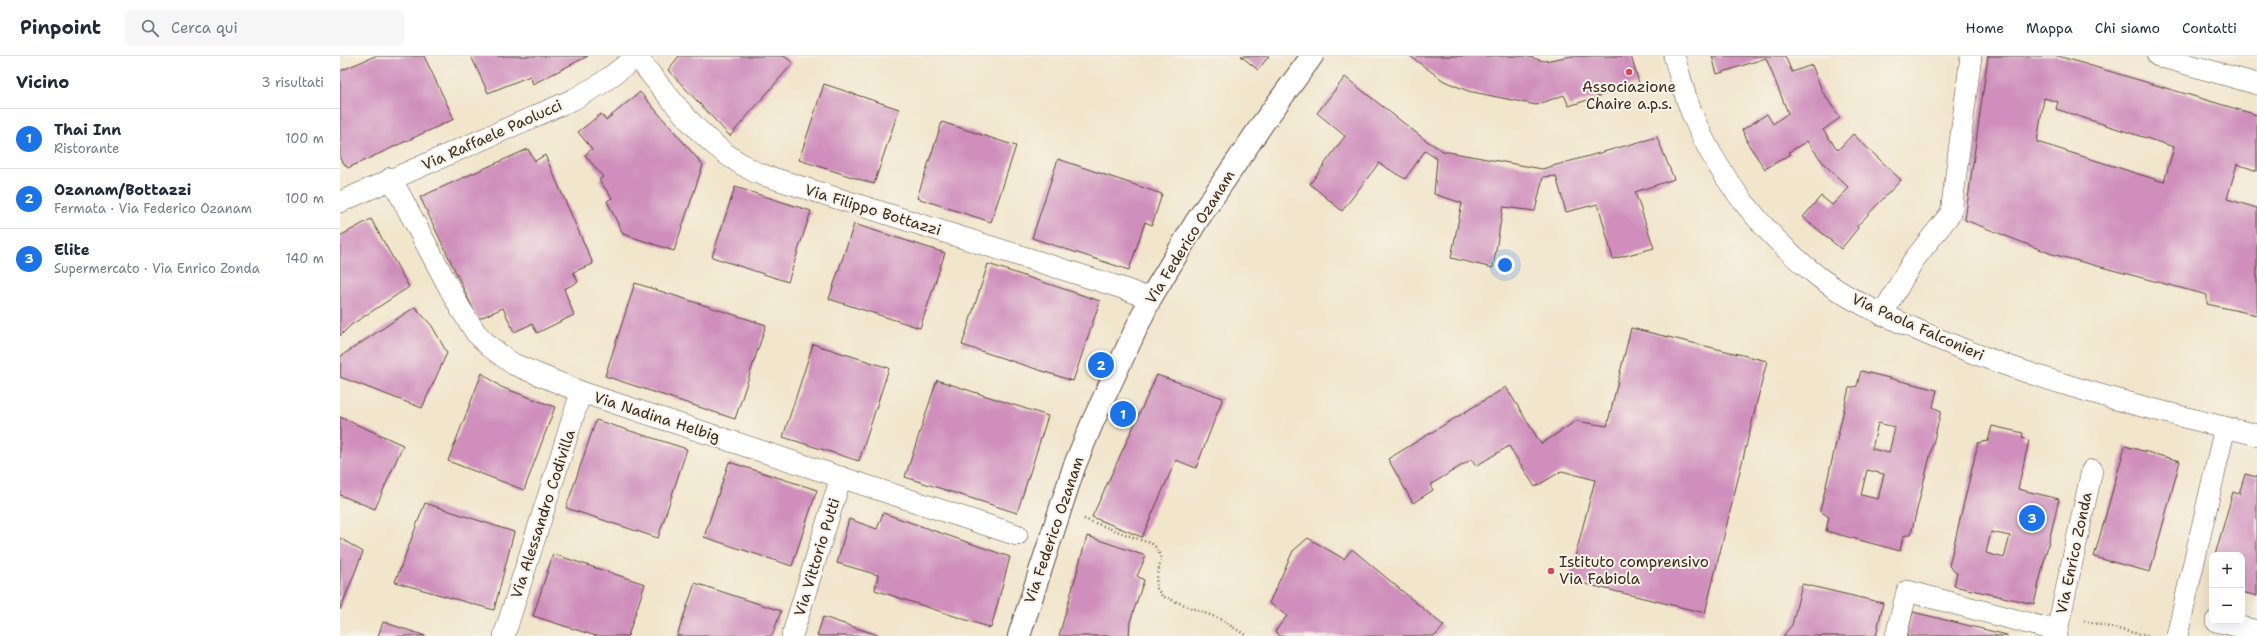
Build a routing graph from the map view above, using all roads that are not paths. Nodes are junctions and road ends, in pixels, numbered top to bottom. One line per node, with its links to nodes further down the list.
1 (638, 56): 7 (street, Via Raffaele Paolucci); 9 (street, Via Filippo Bottazzi)
2 (1312, 56): 9 (street, Via Federico Ozanam)
3 (1674, 56): 10 (street, Via Paola Falconieri)
4 (1971, 56): 10 (street)
5 (2158, 56): 6 (street)
6 (2257, 84)
7 (391, 178): 8 (street, Via Raffaele Paolucci); 11 (street, Via Nadina Helbig)
8 (340, 202)
9 (1150, 299): 24 (street, Via Federico Ozanam)
10 (1882, 315): 12 (street, Via Paola Falconieri)
11 (581, 392): 15 (street, Via Nadina Helbig); 22 (street, Via Alessandro Codivilla)
12 (2224, 427): 13 (street, Via Paola Falconieri); 17 (street)
13 (2257, 435)
14 (2092, 470): 20 (street, Via Enrico Zonda)
15 (841, 477): 16 (street, Via Nadina Helbig); 23 (street, Via Vittorio Putti)
16 (1017, 535)
17 (2182, 612): 18 (street); 26 (street)
18 (2209, 619)
19 (2228, 624): 21 (street)
20 (2058, 628): 25 (street)
21 (2257, 631)
22 (504, 636)
23 (792, 636)
24 (1019, 636)
25 (1896, 636)
26 (2177, 636)

